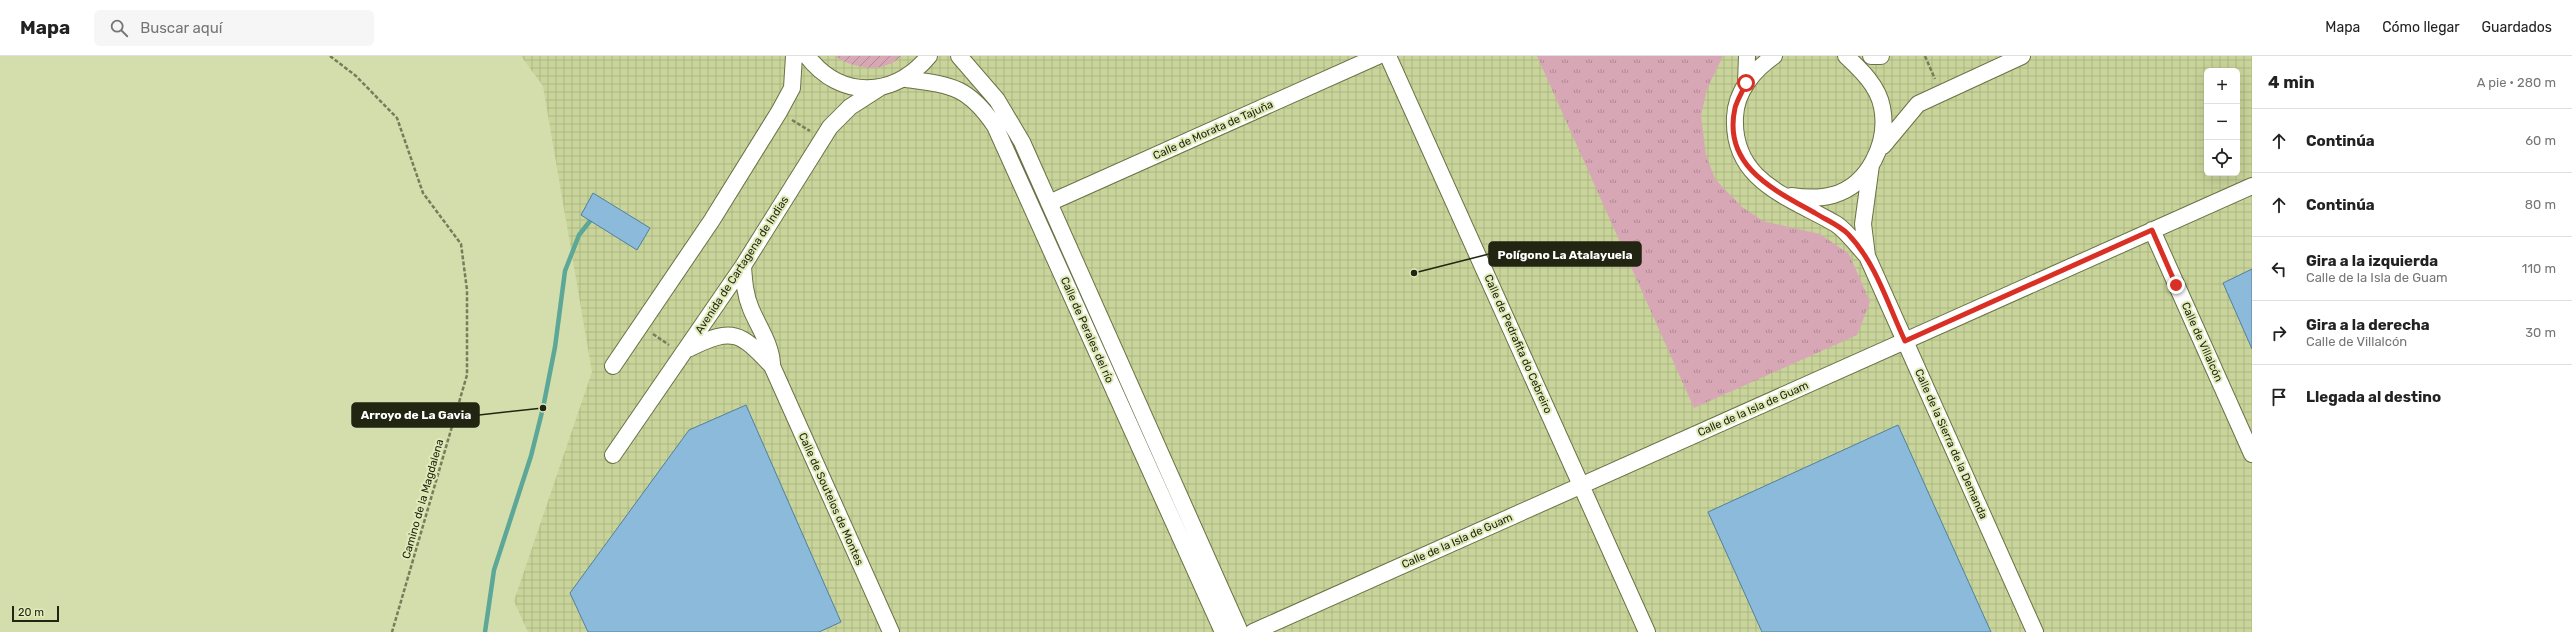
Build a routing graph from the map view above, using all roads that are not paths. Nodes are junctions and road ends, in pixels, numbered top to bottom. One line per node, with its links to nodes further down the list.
1 (794, 56): 26 (street)
2 (807, 56): 15 (street)
3 (929, 56): 13 (street)
4 (959, 56): 20 (street, Calle de Perales del río)
5 (1378, 56): 20 (street, Calle de Morata de Tajuña)
6 (1388, 56): 30 (street, Calle de Pedrafita do Cebreiro)
7 (1747, 56): 14 (street)
8 (1774, 56): 14 (street)
9 (1846, 56): 16 (street)
10 (1871, 56): 11 (street)
11 (1881, 56)
12 (2022, 56): 16 (street)
13 (906, 79): 15 (street); 32 (street, Calle de Perales del río)
14 (1746, 83): 19 (street, Calle de la Sierra de la Demanda)
15 (881, 87): 23 (street, Avenida de Cartagena de Indias)
16 (1880, 149): 17 (street)
17 (1871, 165): 19 (street); 22 (street, Calle de la Sierra de la Demanda)
18 (2252, 186): 21 (street, Calle de la Isla de Guam)
19 (1781, 194): 22 (street, Calle de la Sierra de la Demanda)
20 (1049, 203): 33 (street, Calle de Perales del río)
21 (2152, 230): 24 (street, Calle de la Isla de Guam); 28 (street, Calle de Villalcón)
22 (1867, 256): 24 (street, Calle de la Sierra de la Demanda)
23 (743, 266): 25 (street, Avenida de Cartagena de Indias); 27 (street, Calle de Soutelos de Montes)
24 (1905, 341): 30 (street, Calle de la Isla de Guam); 36 (street, Calle de la Sierra de la Demanda)
25 (680, 348): 27 (street, Calle de Soutelos de Montes); 29 (street, Avenida de Cartagena de Indias)
26 (613, 366)
27 (772, 366): 31 (street, Calle de Soutelos de Montes)
28 (2252, 454)
29 (613, 455)
30 (1582, 486): 34 (street, Calle de la Isla de Guam); 35 (street, Calle de Pedrafita do Cebreiro)
31 (891, 632)
32 (1223, 632)
33 (1240, 632)
34 (1253, 632)
35 (1647, 632)
36 (2035, 632)

